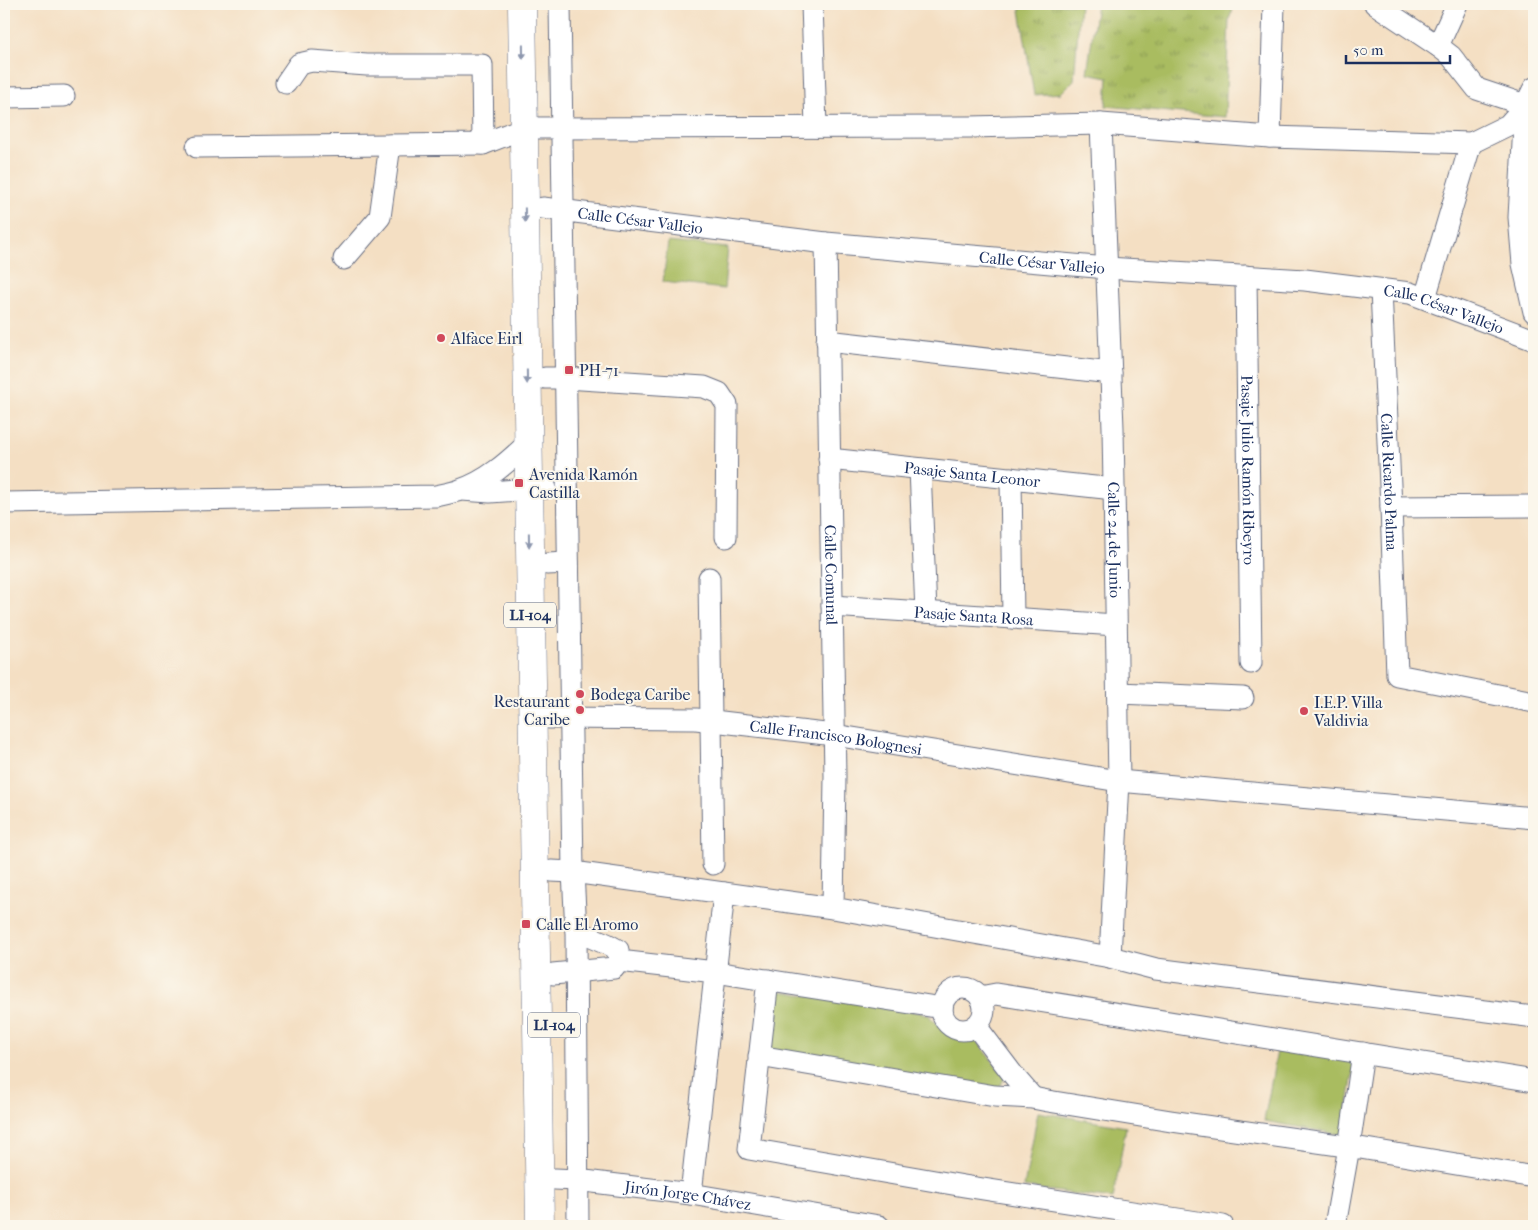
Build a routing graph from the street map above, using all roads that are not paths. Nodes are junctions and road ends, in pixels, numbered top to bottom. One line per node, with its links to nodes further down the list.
1 (522, 4): 15 (highway, LI-104, one-way to 15)
2 (541, 4): 15 (highway, LI-104)
3 (560, 4): 15 (street)
4 (812, 4): 14 (street)
5 (1274, 4): 16 (street)
6 (1375, 4): 8 (street)
7 (1457, 4): 8 (street)
8 (1438, 46): 12 (street)
9 (286, 83): 18 (street)
10 (64, 96): 11 (street)
11 (4, 97)
12 (1531, 101): 17 (street); 28 (street)
13 (1101, 124): 14 (street); 16 (street); 24 (street, Calle 24 de Junio)
14 (816, 127): 15 (street)
15 (542, 128): 18 (street); 21 (highway, LI-104); 33 (highway, LI-104, one-way to 33)
16 (1270, 137): 17 (street)
17 (1471, 143): 27 (street)
18 (483, 144): 19 (street)
19 (390, 145): 20 (street); 23 (street)
20 (197, 146)
21 (553, 209): 22 (street, Calle César Vallejo); 32 (highway, LI-104)
22 (826, 243): 24 (street, Calle César Vallejo); 30 (street, Calle Comunal)
23 (344, 259)
24 (1107, 268): 25 (street, Calle César Vallejo); 31 (street, Calle 24 de Junio)
25 (1246, 276): 26 (street, Calle César Vallejo); 50 (street, Pasaje Julio Ramón Ribeyro)
26 (1381, 290): 27 (street, Calle César Vallejo); 42 (street, Calle Ricardo Palma)
27 (1426, 298): 29 (street, Calle César Vallejo)
28 (1534, 312)
29 (1534, 340)
30 (827, 341): 31 (street); 34 (street, Calle Comunal)
31 (1111, 373): 38 (street, Calle 24 de Junio)
32 (555, 378): 37 (highway, LI-104); 43 (street); 44 (street)
33 (528, 443): 37 (highway, LI-104); 39 (street)
34 (829, 459): 35 (street, Pasaje Santa Leonor); 46 (street, Calle Comunal)
35 (920, 469): 36 (street, Pasaje Santa Leonor); 47 (street)
36 (1011, 478): 38 (street, Pasaje Santa Leonor); 48 (street)
37 (537, 488): 39 (street); 44 (highway, LI-104); 82 (highway, LI-104, one-way to 82)
38 (1114, 489): 49 (street, Calle 24 de Junio)
39 (460, 490): 40 (street)
40 (4, 503)
41 (1534, 506): 42 (street)
42 (1391, 507): 53 (street, Calle Ricardo Palma)
43 (726, 537)
44 (558, 563): 54 (highway, LI-104)
45 (709, 578): 55 (street)
46 (832, 606): 47 (street, Pasaje Santa Rosa); 56 (street, Calle Comunal)
47 (926, 612): 48 (street, Pasaje Santa Rosa)
48 (1013, 618): 49 (street, Pasaje Santa Rosa)
49 (1116, 625): 51 (street, Calle 24 de Junio)
50 (1251, 663)
51 (1118, 693): 52 (street); 57 (street, Calle 24 de Junio)
52 (1243, 698)
53 (1534, 702)
54 (560, 718): 55 (street, Calle Francisco Bolognesi); 60 (highway, LI-104)
55 (710, 721): 56 (street, Calle Francisco Bolognesi); 59 (street)
56 (834, 736): 57 (street, Calle Francisco Bolognesi); 62 (street, Calle Comunal)
57 (1119, 781): 58 (street, Calle Francisco Bolognesi); 64 (street, Calle 24 de Junio)
58 (1534, 818)
59 (713, 864)
60 (562, 872): 61 (street); 63 (street); 67 (highway, LI-104)
61 (724, 893): 62 (street); 66 (street)
62 (833, 908): 64 (street)
63 (576, 931): 65 (street); 67 (street)
64 (1110, 957): 71 (street)
65 (619, 961): 66 (street); 67 (street)
66 (715, 972): 68 (street); 80 (street)
67 (565, 973): 79 (highway, LI-104)
68 (768, 980): 70 (street); 74 (street)
69 (980, 997): 70 (street); 72 (street); 73 (street)
70 (942, 1008): 72 (street)
71 (1534, 1017)
72 (976, 1026): 76 (street)
73 (1363, 1053): 75 (street); 77 (street)
74 (759, 1056): 76 (street); 86 (street)
75 (1534, 1081)
76 (1033, 1098): 77 (street)
77 (1349, 1147): 78 (street); 87 (street)
78 (1534, 1177)
79 (566, 1179): 80 (street, Jirón Jorge Chávez); 83 (highway, LI-104); 84 (street)
80 (691, 1194): 81 (street, Jirón Jorge Chávez)
81 (823, 1221): 85 (street, Jirón Jorge Chávez)
82 (540, 1226)
83 (556, 1226)
84 (578, 1226)
85 (879, 1226)
86 (1223, 1226)
87 (1335, 1226)

